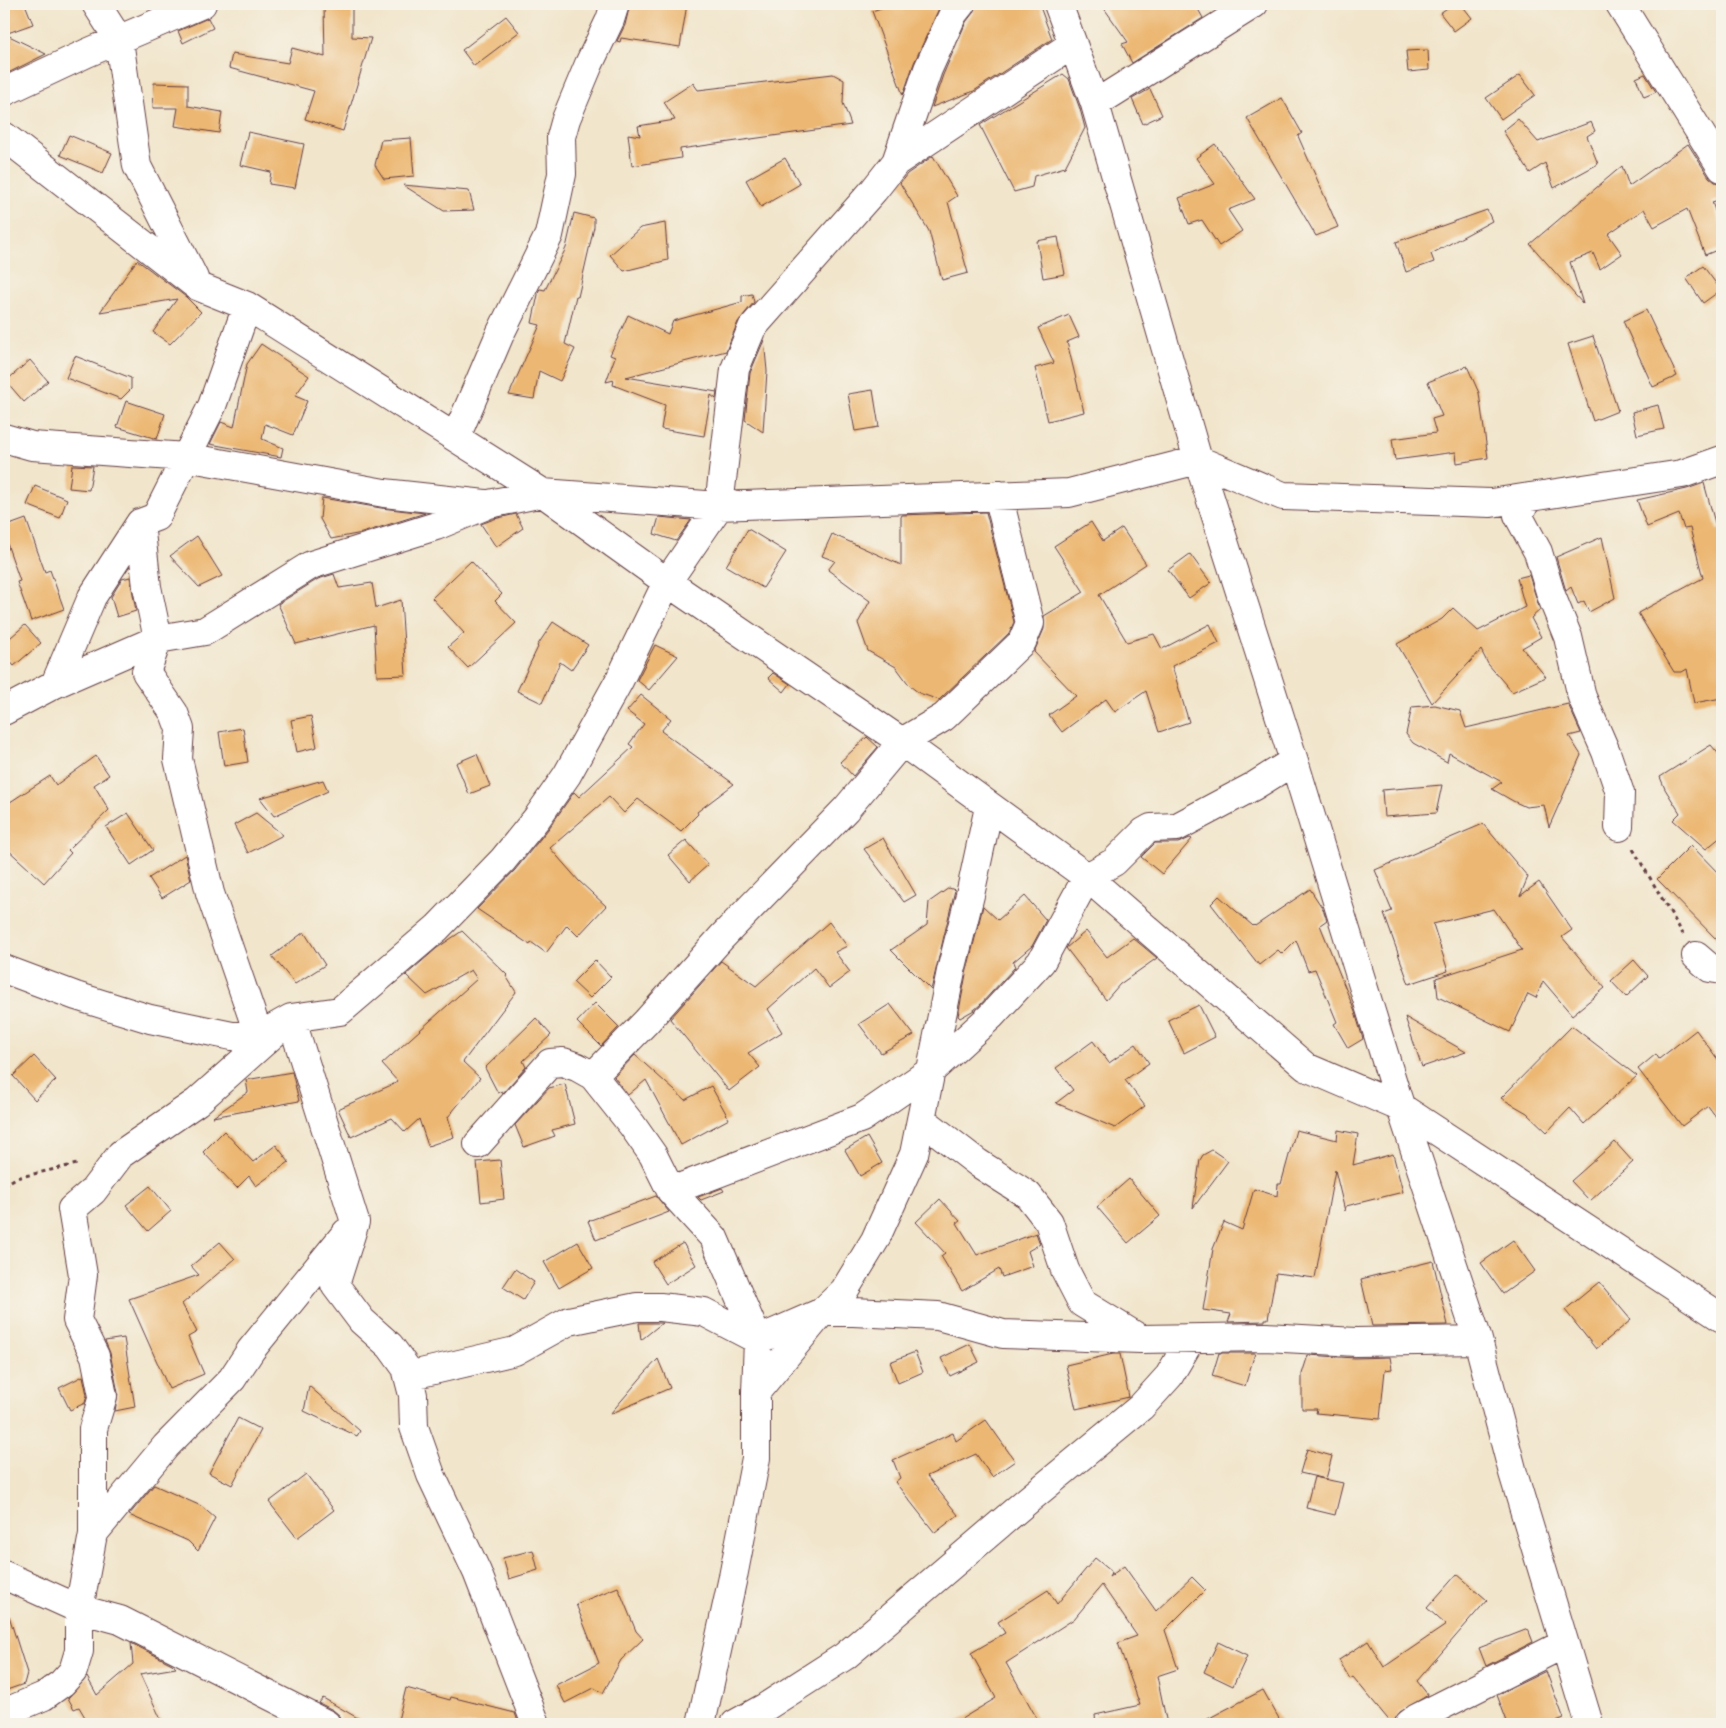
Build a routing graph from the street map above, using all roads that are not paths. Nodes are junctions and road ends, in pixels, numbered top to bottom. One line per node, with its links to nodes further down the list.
1 (96, 4): 8 (street)
2 (202, 4): 8 (street)
3 (615, 4): 17 (street)
4 (961, 4): 13 (street)
5 (1058, 4): 9 (street)
6 (1254, 4): 11 (street)
7 (1620, 4): 14 (street)
8 (119, 40): 10 (street); 15 (street)
9 (1073, 44): 11 (street); 13 (street)
10 (4, 92)
11 (1096, 104): 20 (street)
12 (4, 136): 15 (street)
13 (896, 162): 26 (street)
14 (1722, 168)
15 (197, 286): 16 (street)
16 (247, 306): 17 (street); 19 (street)
17 (456, 437): 22 (street)
18 (4, 438): 19 (street)
19 (186, 457): 25 (street); 27 (street)
20 (1198, 460): 23 (street); 24 (street); 33 (street)
21 (1722, 460): 24 (street)
22 (543, 493): 25 (street); 26 (street); 28 (street)
23 (998, 495): 26 (street); 32 (street)
24 (1529, 497): 35 (street)
25 (490, 504): 29 (street)
26 (719, 506): 28 (street)
27 (140, 523): 29 (street); 30 (street)
28 (667, 582): 32 (street); 40 (street)
29 (158, 639): 30 (street); 41 (street)
30 (55, 684): 31 (street)
31 (4, 711)
32 (902, 742): 34 (street); 43 (street)
33 (1294, 761): 36 (street); 44 (street)
34 (989, 807): 36 (street); 42 (street)
35 (1619, 827)
36 (1087, 877): 42 (street); 44 (street)
37 (1696, 956): 39 (street)
38 (4, 969): 41 (street)
39 (1722, 970)
40 (291, 1018): 41 (street); 48 (street); 57 (street)
41 (259, 1036)
42 (932, 1070): 45 (street); 47 (street)
43 (593, 1076): 46 (street); 47 (street)
44 (1402, 1108): 50 (street); 54 (street)
45 (921, 1119): 49 (street); 51 (street)
46 (478, 1144)
47 (671, 1191): 53 (street)
48 (354, 1222): 55 (street); 57 (street)
49 (822, 1312): 51 (street); 53 (street); 56 (street)
50 (1722, 1318)
51 (1140, 1339): 52 (street)
52 (1191, 1339): 54 (street); 65 (street)
53 (758, 1340): 55 (street); 56 (street)
54 (1478, 1340): 60 (street)
55 (408, 1376): 63 (street)
56 (756, 1392): 64 (street)
57 (93, 1534): 59 (street)
58 (4, 1575): 59 (street)
59 (79, 1608): 61 (street); 62 (street)
60 (1564, 1644): 66 (street); 67 (street)
61 (4, 1713)
62 (326, 1724)
63 (536, 1724)
64 (701, 1724)
65 (735, 1724)
66 (1409, 1724)
67 (1589, 1724)

